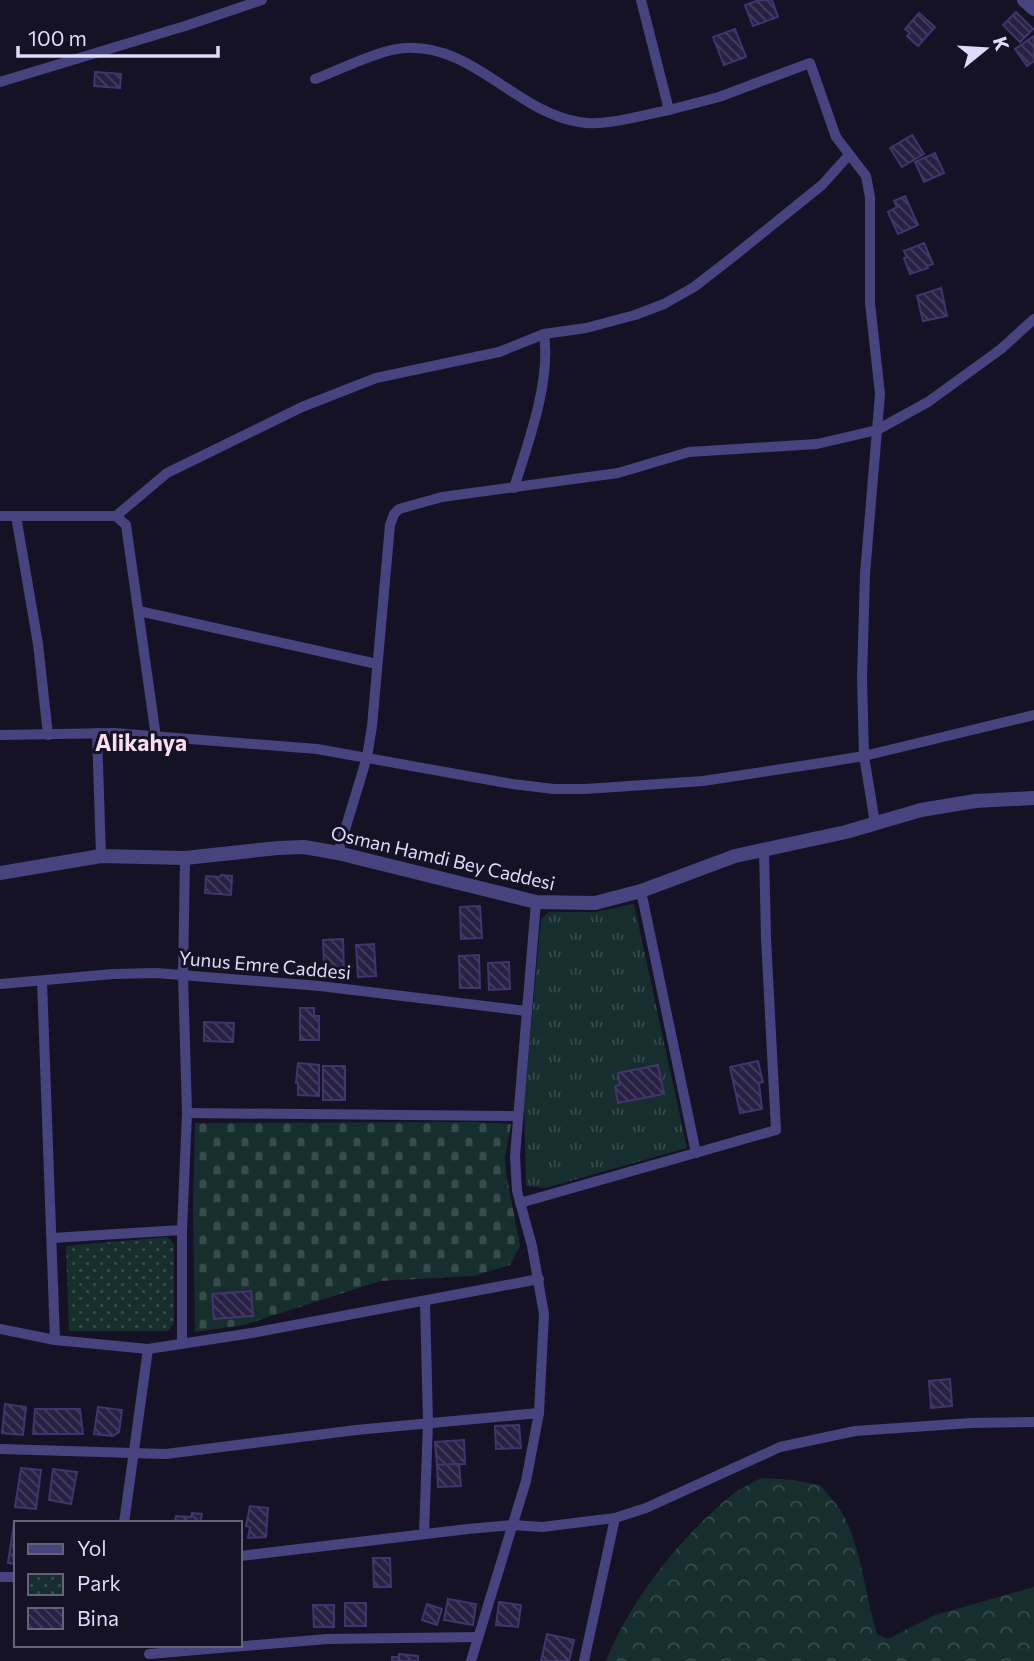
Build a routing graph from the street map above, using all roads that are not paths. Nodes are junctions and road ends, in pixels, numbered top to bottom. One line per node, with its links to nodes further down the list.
1 (262, 0): 6 (street)
2 (641, 0): 7 (street)
3 (1024, 0): 4 (street)
4 (1034, 9)
5 (314, 79): 7 (street)
6 (0, 82)
7 (668, 110): 8 (street)
8 (849, 155): 10 (street); 11 (street)
9 (1034, 319): 11 (street)
10 (544, 334): 12 (street); 15 (street)
11 (877, 430): 12 (street); 23 (street)
12 (514, 488): 17 (street)
13 (0, 516): 14 (street)
14 (16, 516): 15 (street); 21 (street)
15 (116, 516): 16 (street)
16 (139, 611): 17 (street); 22 (street)
17 (377, 664): 24 (street)
18 (1034, 715): 23 (street)
19 (97, 733): 21 (street); 22 (street); 29 (street)
20 (0, 735): 21 (street)
21 (48, 736)
22 (156, 737): 24 (street)
23 (864, 756): 24 (street); 26 (street)
24 (367, 757): 28 (street)
25 (1034, 798): 26 (street, Osman Hamdi Bey Caddesi)
26 (875, 823): 27 (street, Osman Hamdi Bey Caddesi)
27 (764, 849): 32 (street, Osman Hamdi Bey Caddesi); 40 (street)
28 (338, 853): 30 (street, Osman Hamdi Bey Caddesi); 33 (street, Osman Hamdi Bey Caddesi)
29 (101, 856): 30 (street, Osman Hamdi Bey Caddesi); 31 (street, Osman Hamdi Bey Caddesi)
30 (185, 858): 34 (street)
31 (0, 873)
32 (640, 891): 33 (street, Osman Hamdi Bey Caddesi); 40 (street)
33 (536, 902): 37 (street)
34 (183, 975): 35 (street, Yunus Emre Caddesi); 37 (street, Yunus Emre Caddesi); 38 (street)
35 (42, 981): 36 (street, Yunus Emre Caddesi); 43 (street)
36 (0, 984)
37 (526, 1010): 39 (street)
38 (187, 1113): 39 (street); 42 (street)
39 (516, 1116): 41 (street)
40 (695, 1153): 41 (street)
41 (520, 1203): 44 (street)
42 (182, 1230): 43 (street); 48 (street)
43 (51, 1238): 47 (street)
44 (539, 1279): 45 (street); 50 (street)
45 (425, 1301): 48 (street); 52 (street)
46 (0, 1329): 47 (street)
47 (55, 1340): 49 (street)
48 (182, 1344): 49 (street)
49 (148, 1349): 54 (street)
50 (539, 1413): 52 (street); 57 (street)
51 (1034, 1422): 55 (street)
52 (428, 1423): 54 (street); 58 (street)
53 (0, 1449): 54 (street)
54 (134, 1453): 56 (street)
55 (615, 1518): 57 (street); 65 (street)
56 (124, 1521)
57 (513, 1525): 58 (street); 60 (street)
58 (424, 1534): 59 (street)
59 (242, 1556)
60 (478, 1637): 61 (street); 64 (street)
61 (242, 1646)
62 (225, 1647): 63 (street)
63 (149, 1653)
64 (471, 1661)
65 (584, 1661)

